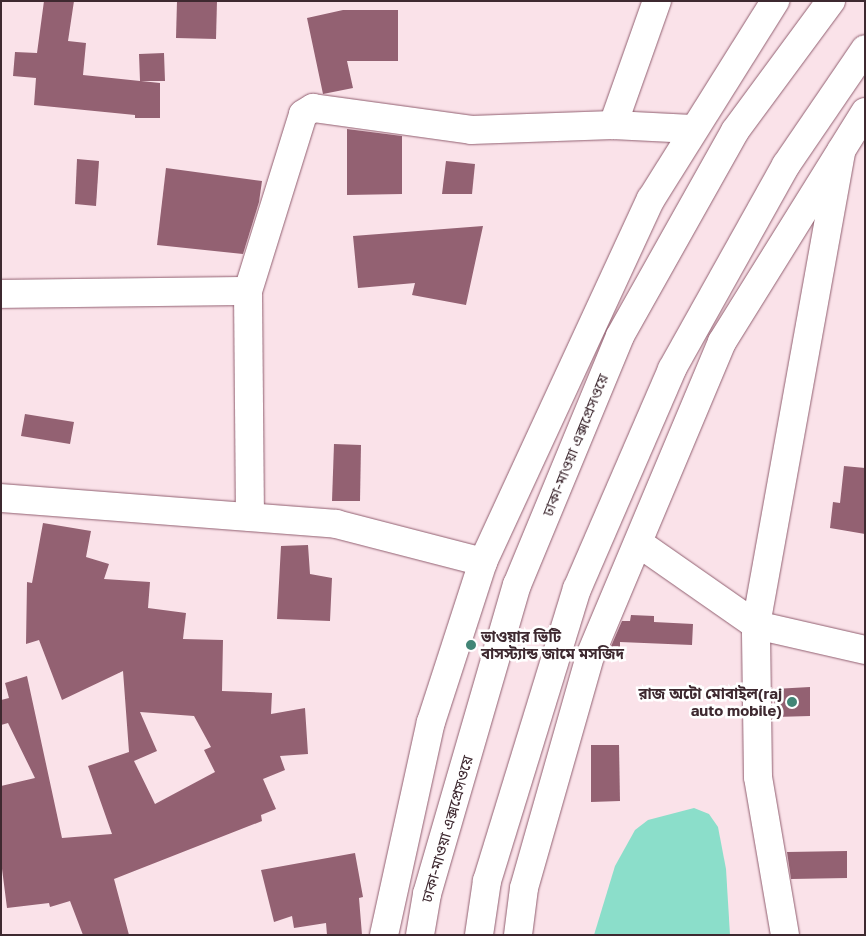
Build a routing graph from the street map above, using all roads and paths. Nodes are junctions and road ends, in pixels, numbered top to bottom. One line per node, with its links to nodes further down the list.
1 (658, 1): 6 (main road)
2 (775, 1): 7 (main road)
3 (831, 1): 18 (main road, ঢাকা-মাওয়া এক্সপ্রেসওয়ে)
4 (865, 49): 19 (main road)
5 (865, 112): 8 (main road)
6 (613, 125): 7 (main road); 9 (main road)
7 (692, 129): 14 (main road)
8 (842, 147): 13 (main road); 15 (main road)
9 (248, 291): 10 (main road); 12 (main road)
10 (1, 294)
11 (1, 498): 12 (main road)
12 (250, 517): 14 (main road)
13 (640, 544): 15 (main road); 20 (main road)
14 (483, 562): 17 (main road)
15 (756, 625): 16 (main road); 21 (main road)
16 (865, 650)
17 (384, 935)
18 (420, 935)
19 (479, 935)
20 (518, 935)
21 (785, 935)

